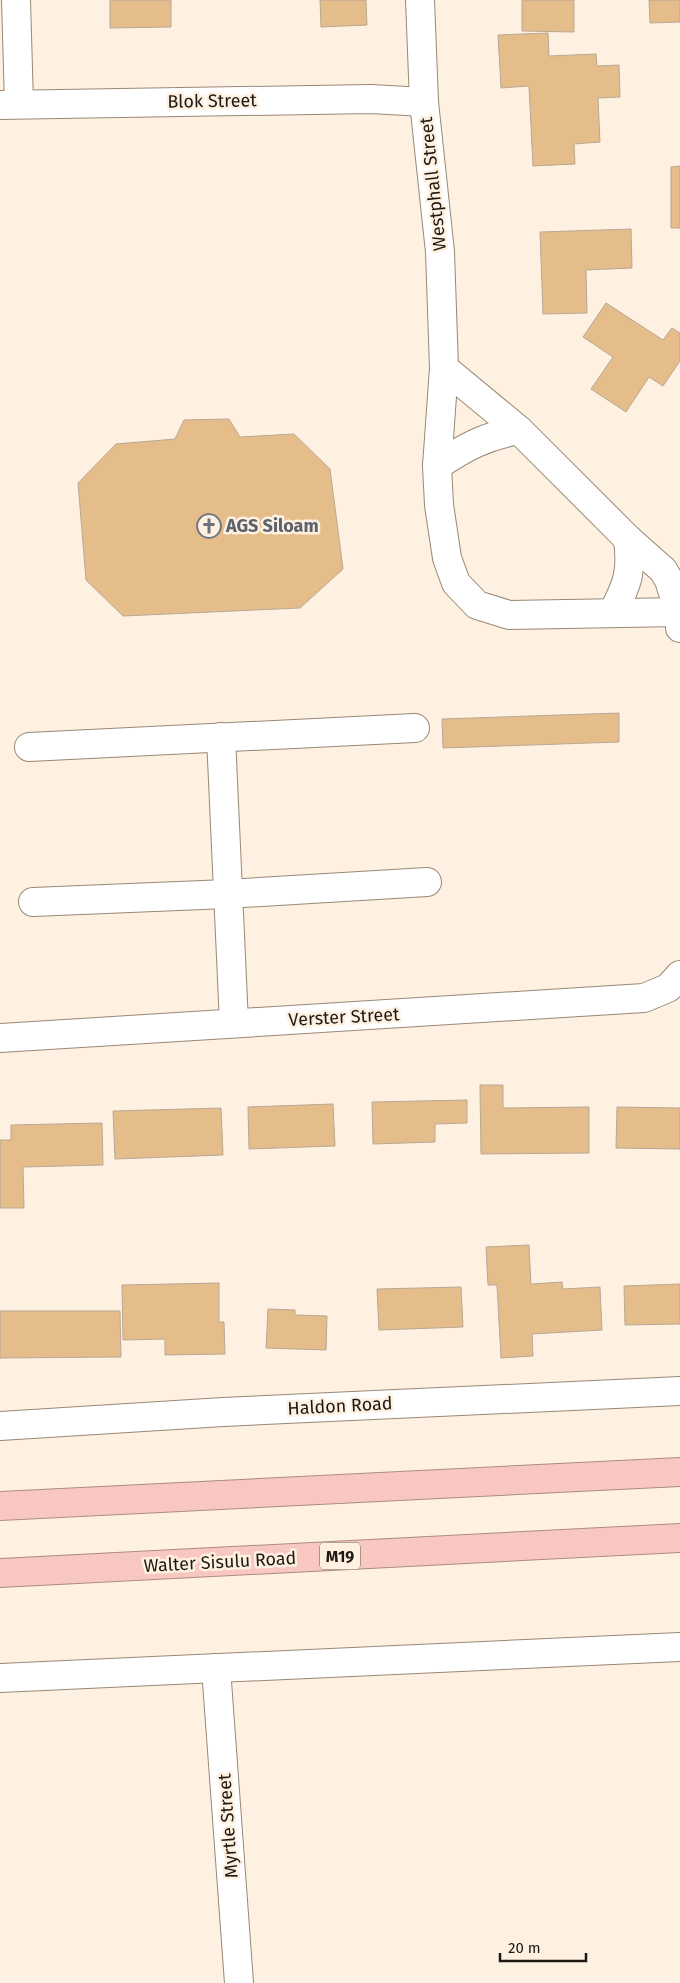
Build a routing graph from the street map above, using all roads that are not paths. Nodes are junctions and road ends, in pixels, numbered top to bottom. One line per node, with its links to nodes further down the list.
1 (16, 0): 4 (street)
2 (420, 0): 3 (street, Westphall Street)
3 (424, 102): 4 (street, Blok Street); 5 (street, Westphall Street)
4 (9, 105)
5 (444, 368): 6 (street, Westphall Street); 7 (street, Westphall Street)
6 (519, 430): 7 (street); 8 (street, Westphall Street)
7 (437, 466): 9 (street, Westphall Street)
8 (628, 539): 9 (street); 10 (street, Westphall Street)
9 (613, 612): 10 (street, Westphall Street)
10 (680, 618)
11 (415, 728): 12 (street)
12 (221, 737): 13 (street); 15 (street)
13 (29, 747)
14 (427, 882): 15 (street)
15 (227, 894): 16 (street); 18 (street)
16 (33, 902)
17 (680, 975): 18 (street, Verster Street)
18 (234, 1023): 19 (street, Verster Street)
19 (0, 1038)
20 (680, 1391): 21 (street, Haldon Road)
21 (0, 1426)
22 (680, 1472): 23 (highway)
23 (0, 1506)
24 (680, 1538): 25 (highway, Walter Sisulu Road / M19)
25 (0, 1573)
26 (680, 1647): 27 (street)
27 (216, 1668): 28 (street); 29 (street, Myrtle Street)
28 (0, 1678)
29 (239, 1983)

